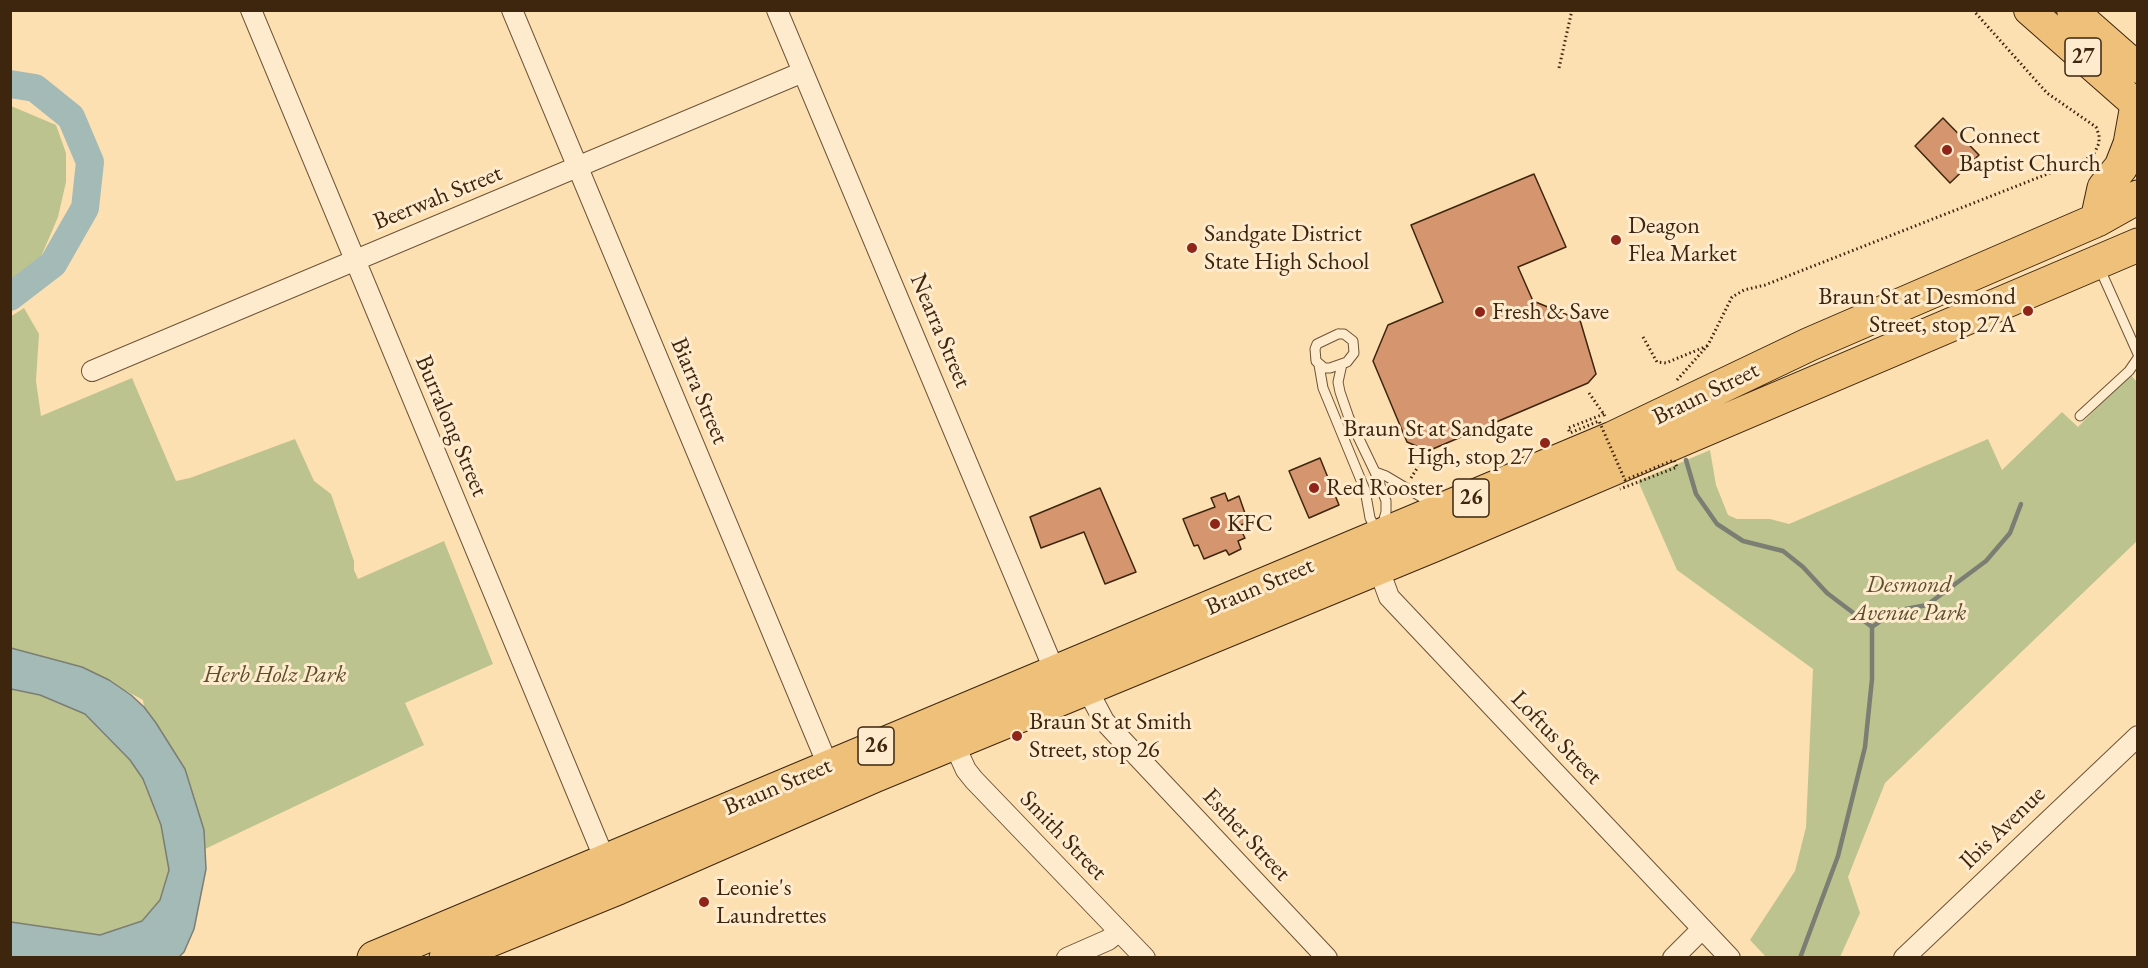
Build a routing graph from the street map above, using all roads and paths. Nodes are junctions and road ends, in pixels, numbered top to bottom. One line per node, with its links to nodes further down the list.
1 (250, 10): 16 (street, Burralong Street)
2 (512, 10): 12 (street, Biarra Street)
3 (777, 10): 10 (street, Nearra Street)
4 (1572, 10): 8 (path)
5 (1972, 10): 19 (path)
6 (2029, 10): 11 (main road, 27)
7 (2072, 10): 9 (main road, 27)
8 (1559, 68)
9 (2138, 68)
10 (803, 72): 12 (street, Beerwah Street); 35 (street, Nearra Street)
11 (2137, 105): 14 (highway)
12 (578, 167): 16 (street, Beerwah Street); 39 (street, Biarra Street)
13 (2138, 197): 14 (highway, Braun Street / 26)
14 (2097, 220): 33 (highway, Braun Street / 26)
15 (2138, 245): 17 (highway, 26)
16 (355, 260): 23 (street, Beerwah Street); 40 (street, Burralong Street)
17 (2097, 262): 20 (lane); 34 (highway, Braun Street / 26)
18 (1643, 337): 19 (path)
19 (1708, 345): 24 (path)
20 (2138, 356): 27 (lane)
21 (1342, 364): 22 (lane); 22 (lane); 30 (lane)
22 (1319, 365): 34 (lane)
23 (92, 371)
24 (1674, 384)
25 (1589, 393): 26 (path)
26 (1604, 414): 28 (path); 32 (path, bridge)
27 (2080, 416)
28 (1607, 420)
29 (1421, 462): 31 (path)
30 (1375, 472): 33 (lane); 34 (lane)
31 (1410, 481)
32 (1620, 489)
33 (1448, 508): 34 (highway, Braun Street / 26)
34 (1379, 552): 35 (highway, Braun Street / 26); 36 (highway, Braun Street / 26); 41 (street, Loftus Street)
35 (1055, 672): 39 (highway, Braun Street / 26)
36 (1087, 689): 38 (highway, Braun Street / 26); 47 (street, Esther Street)
37 (2138, 736): 50 (street, Ibis Avenue)
38 (954, 744): 39 (highway, Braun Street / 26); 42 (street, Smith Street)
39 (834, 778): 40 (highway, Braun Street / 26); 43 (highway, Braun Street / 26)
40 (605, 860): 43 (highway, Braun Street / 26)
41 (1702, 929): 48 (street); 49 (street, Loftus Street)
42 (1119, 931): 45 (street); 46 (street, Smith Street)
43 (458, 947): 44 (highway, Braun Street / 26)
44 (374, 957)
45 (1067, 957)
46 (1145, 957)
47 (1327, 957)
48 (1673, 957)
49 (1730, 957)
50 (1904, 957)

